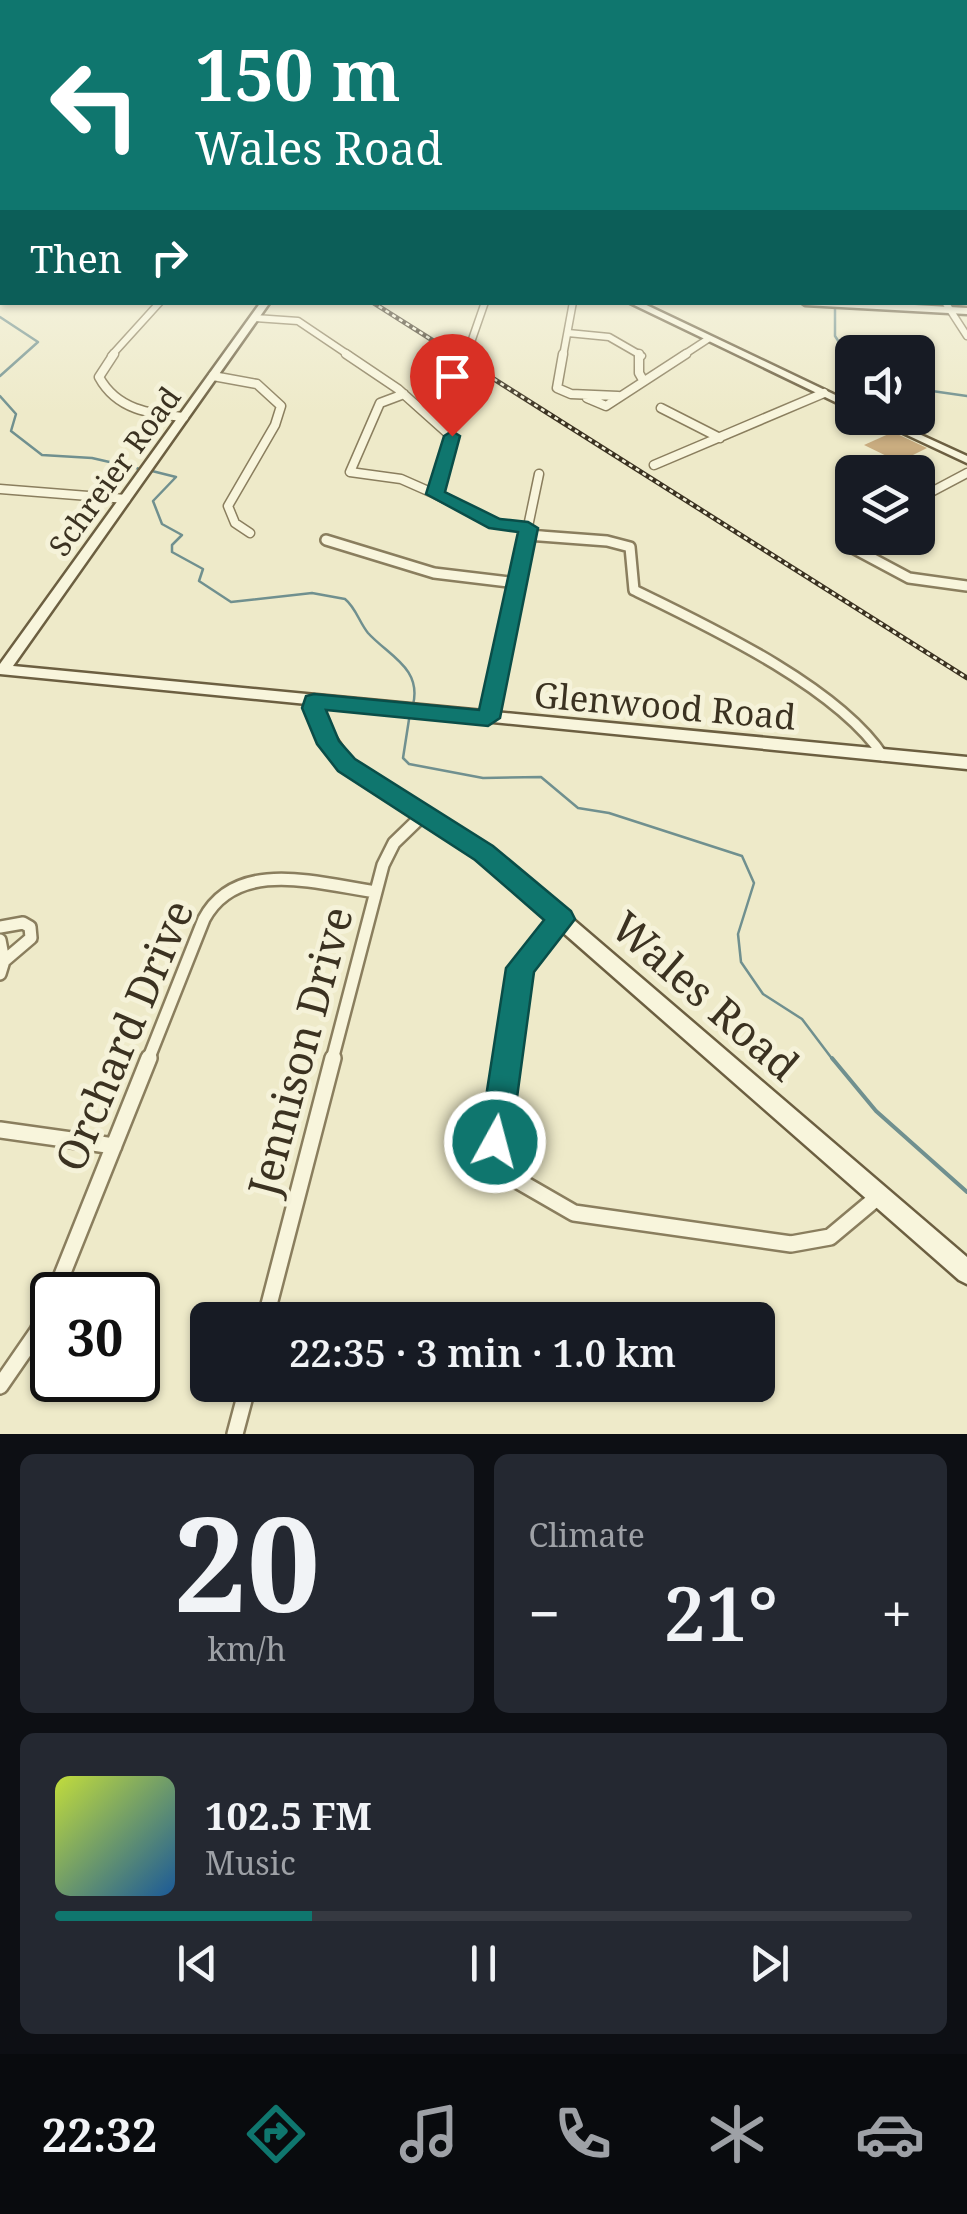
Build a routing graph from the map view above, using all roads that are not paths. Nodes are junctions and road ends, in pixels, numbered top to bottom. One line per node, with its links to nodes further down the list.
1 (157, 305): 24 (street)
2 (264, 305): 9 (street, Schreier Road)
3 (484, 305): 13 (street)
4 (573, 305): 10 (street)
5 (639, 305): 12 (street)
6 (912, 305): 7 (street)
7 (947, 306): 8 (street); 11 (street)
8 (967, 312)
9 (255, 318): 16 (street, Schreier Road); 18 (street)
10 (568, 333): 14 (street); 19 (street)
11 (967, 336)
12 (708, 339): 15 (street); 20 (street)
13 (469, 348)
14 (642, 355): 15 (street); 17 (street)
15 (664, 366): 17 (street)
16 (213, 376): 24 (street, Schreier Road); 36 (street)
17 (643, 380): 21 (street)
18 (404, 394): 33 (street); 33 (street)
19 (582, 394): 21 (street); 21 (street)
20 (824, 394): 22 (street); 26 (street)
21 (618, 396)
22 (835, 399)
23 (661, 408): 26 (street)
24 (184, 416): 34 (street, Schreier Road)
25 (913, 435): 27 (street)
26 (720, 438): 28 (street)
27 (967, 460)
28 (654, 465)
29 (539, 474): 35 (street)
30 (967, 474): 32 (street)
31 (0, 489): 34 (street)
32 (935, 490)
33 (435, 494): 35 (street)
34 (126, 498): 41 (street, Schreier Road)
35 (528, 531): 39 (street); 44 (street)
36 (250, 532)
37 (326, 540): 39 (street)
38 (865, 555): 40 (street)
39 (517, 583): 43 (street)
40 (967, 586)
41 (1, 670): 42 (street, Glenwood Road)
42 (314, 702): 43 (street, Glenwood Road); 46 (street, Wales Road)
43 (488, 718): 44 (street, Glenwood Road)
44 (882, 756): 45 (street, Glenwood Road)
45 (967, 763)
46 (424, 814): 47 (street, Jennison Drive); 48 (street, Wales Road)
47 (376, 892): 53 (street, Orchard Drive); 57 (street, Jennison Drive)
48 (562, 919): 54 (street, Wales Road); 54 (street)
49 (0, 927): 51 (street)
50 (0, 940): 51 (street)
51 (2, 968)
52 (0, 1130): 53 (street)
53 (114, 1146): 55 (street, Orchard Drive)
54 (879, 1195): 56 (street, Wales Road)
55 (63, 1272)
56 (967, 1272)
57 (270, 1302)
58 (30, 1343): 59 (street, Orchard Drive)
59 (0, 1386)
60 (243, 1402): 61 (street)
61 (235, 1434)

